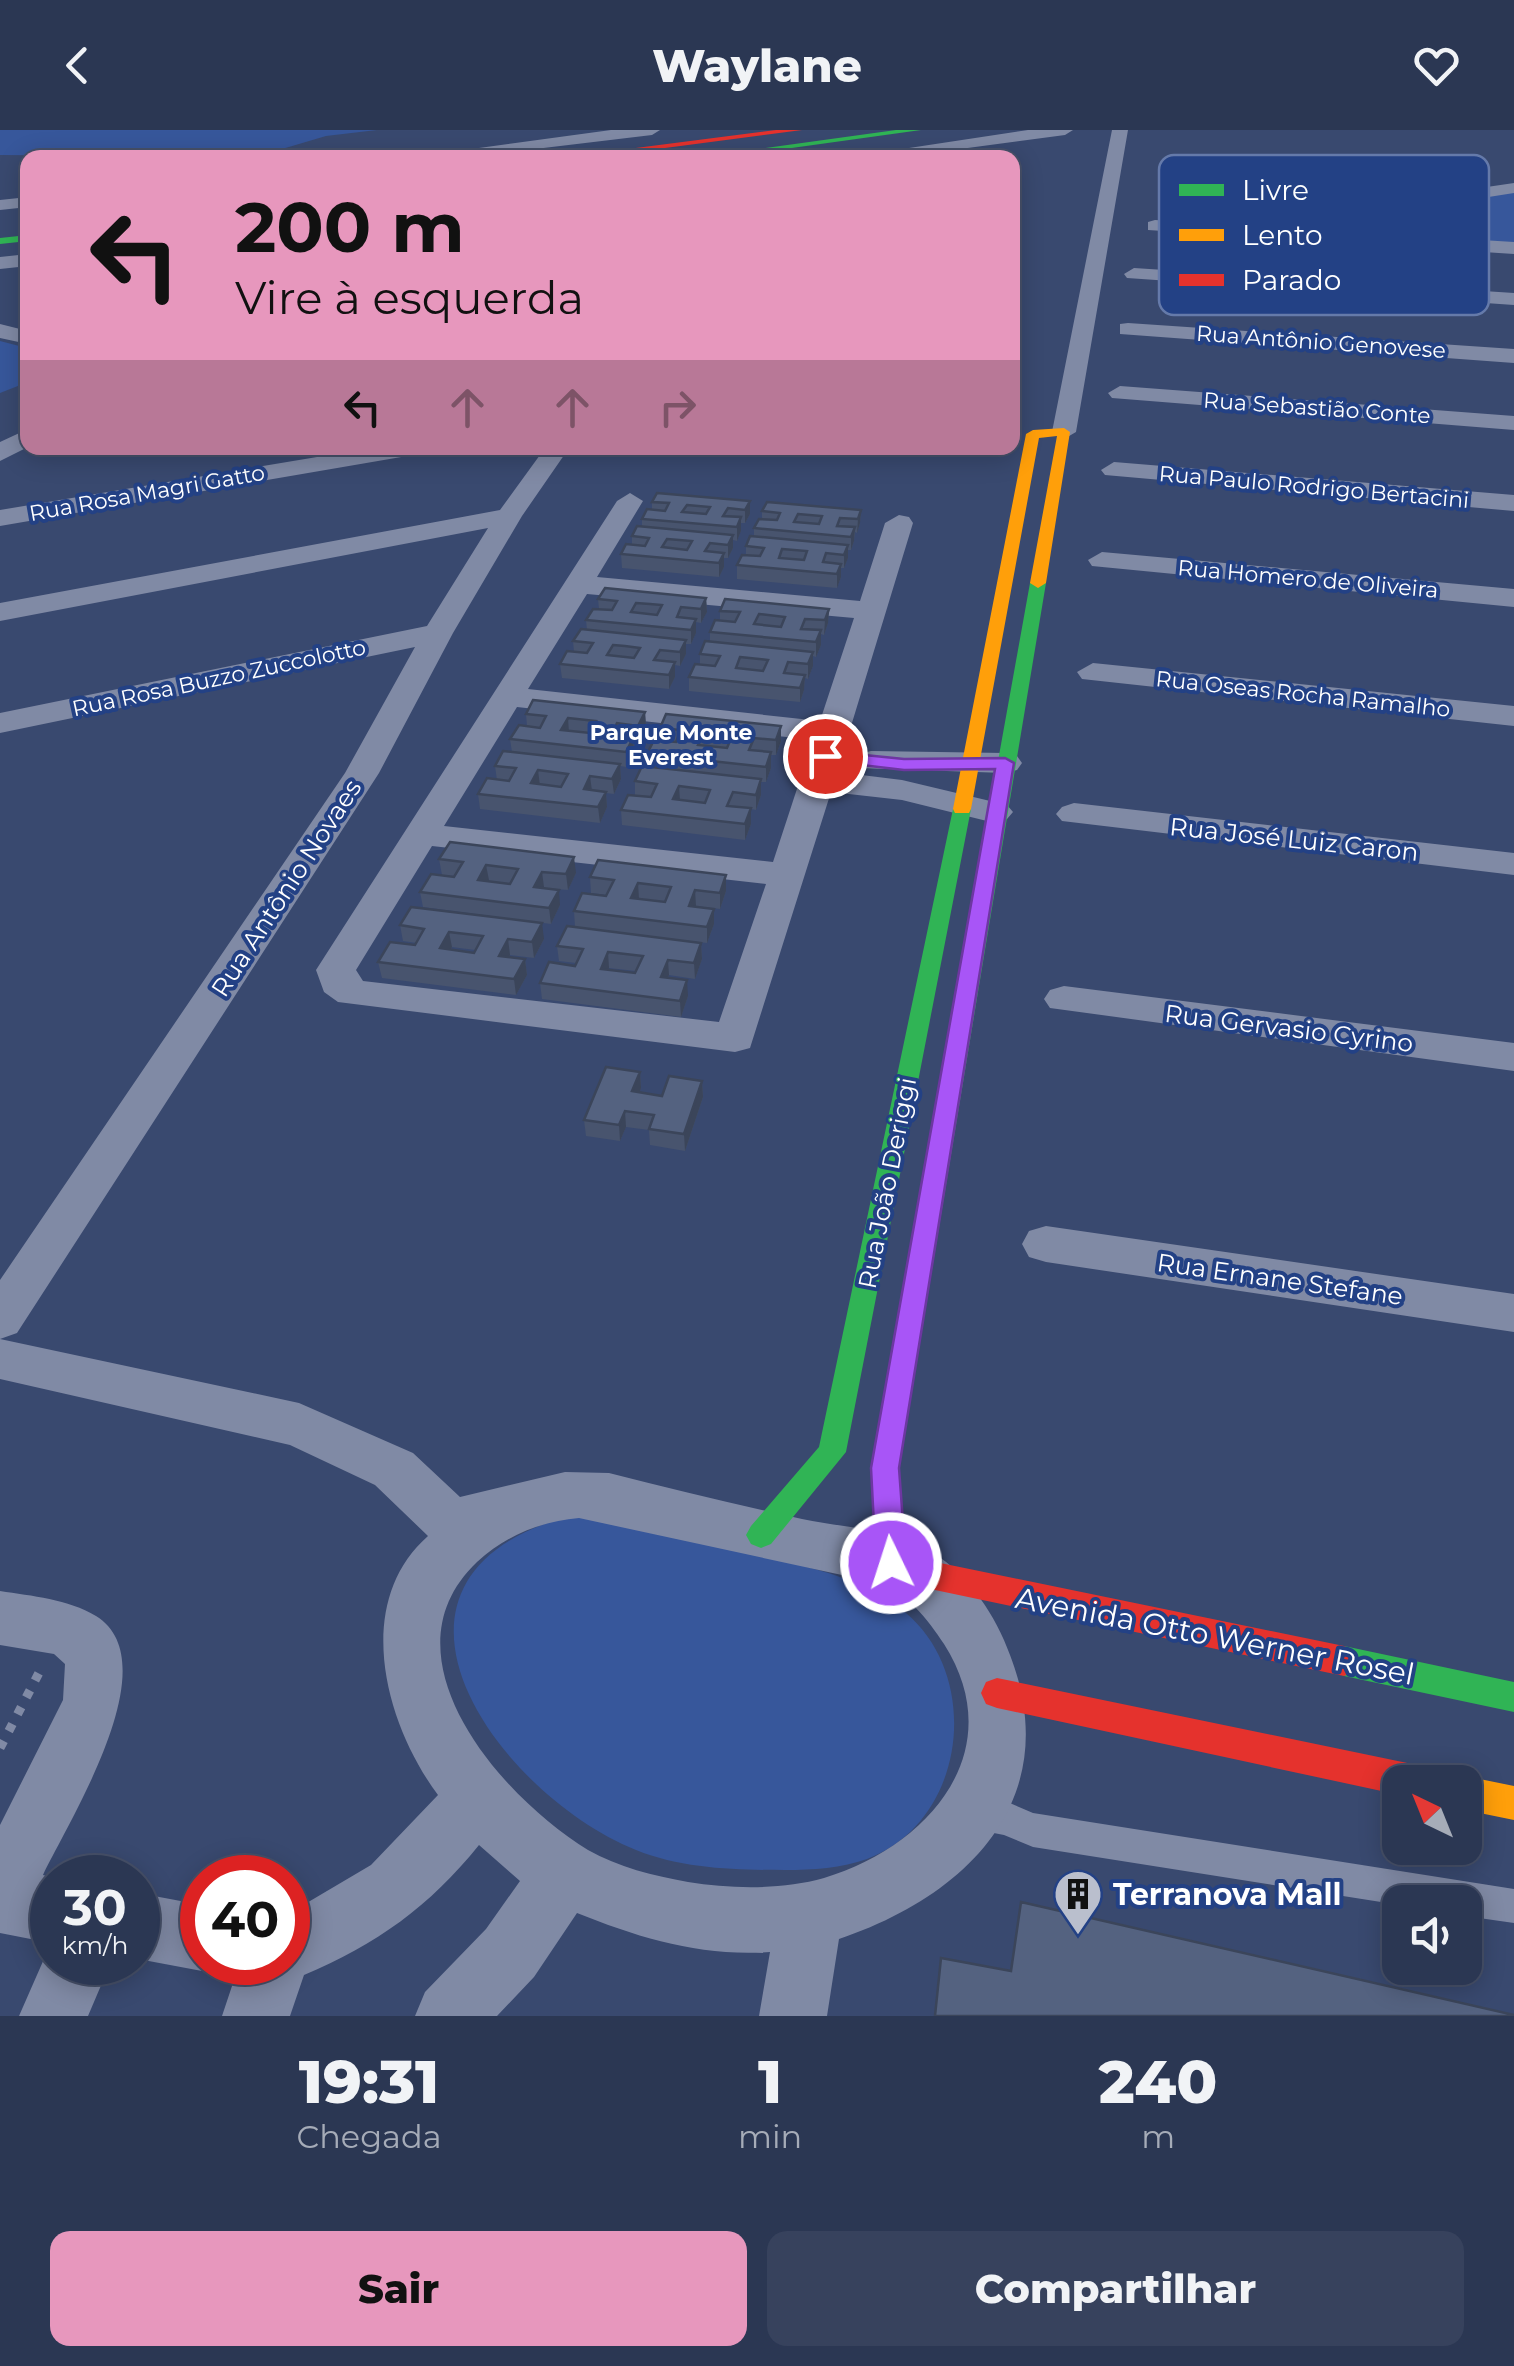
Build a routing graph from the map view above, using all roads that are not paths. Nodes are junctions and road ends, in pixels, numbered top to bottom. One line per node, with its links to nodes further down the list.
1 (652, 130): 6 (street)
2 (798, 130): 7 (main road)
3 (917, 130): 8 (main road)
4 (1065, 130): 9 (street)
5 (1120, 130): 24 (street)
6 (482, 150)
7 (629, 150)
8 (755, 150)
9 (912, 150)
10 (1514, 188): 11 (street)
11 (1489, 192)
12 (1154, 226): 13 (street)
13 (1159, 226)
14 (1489, 246): 15 (street)
15 (1514, 248)
16 (1134, 274): 17 (street)
17 (1159, 276)
18 (1489, 296): 19 (street)
19 (1514, 298)
20 (1128, 328): 21 (street, Rua Antônio Genovese)
21 (1514, 356)
22 (1120, 393): 23 (street, Rua Sebastião Conte)
23 (1514, 422)
24 (1064, 432): 44 (main road, Rua João Deriggi); 44 (main road, Rua João Deriggi)
25 (372, 455): 31 (street, Rua Rosa Magri Gatto)
26 (552, 455): 30 (street, Rua Antônio Novaes)
27 (1114, 470): 29 (street, Rua Paulo Rodrigo Bertacini)
28 (630, 501): 34 (street)
29 (1514, 504)
30 (509, 516): 37 (street); 38 (street, Rua Antônio Novaes)
31 (0, 518)
32 (899, 523): 36 (street)
33 (1102, 560): 35 (street, Rua Homero de Oliveira)
34 (577, 584): 36 (street); 40 (street)
35 (1514, 598)
36 (871, 611): 43 (street)
37 (0, 612)
38 (438, 634): 42 (street, Rua Rosa Buzzo Zuccolotto); 54 (street, Rua Antônio Novaes)
39 (1093, 672): 41 (street, Rua Oseas Rocha Ramalho)
40 (507, 696): 43 (street); 47 (street)
41 (1514, 716)
42 (0, 723)
43 (825, 756): 44 (street); 45 (street); 49 (street)
44 (989, 762): 45 (main road, Rua João Deriggi); 45 (main road, Rua João Deriggi)
45 (979, 809): 58 (main road, Rua João Deriggi); 60 (main road, Rua João Deriggi)
46 (1074, 814): 48 (street, Rua José Luiz Caron)
47 (421, 834): 49 (street); 49 (street)
48 (1514, 864)
49 (787, 875)
50 (1064, 999): 51 (street, Rua Gervasio Cyrino)
51 (1514, 1057)
52 (1046, 1244): 53 (street, Rua Ernane Stefane)
53 (1514, 1313)
54 (0, 1320)
55 (0, 1359): 56 (street)
56 (299, 1425): 57 (street); 59 (street)
57 (520, 1507): 58 (street, Avenida Otto Werner Rosel); 59 (street, Avenida Otto Werner Rosel)
58 (762, 1535): 60 (street, Avenida Otto Werner Rosel)
59 (438, 1560): 66 (street, Avenida Otto Werner Rosel)
60 (904, 1568): 62 (street, Avenida Otto Werner Rosel); 63 (main road, Avenida Otto Werner Rosel)
61 (0, 1618): 70 (street)
62 (997, 1693): 64 (main road); 68 (street, Avenida Otto Werner Rosel)
63 (1514, 1696)
64 (1382, 1775)
65 (1482, 1796): 67 (main road)
66 (476, 1798): 69 (street, Avenida Otto Werner Rosel); 74 (street)
67 (1514, 1803)
68 (975, 1816): 72 (lane); 73 (street, Avenida Otto Werner Rosel)
69 (566, 1874): 73 (street, Avenida Otto Werner Rosel); 79 (street)
70 (0, 1897): 71 (street)
71 (30, 1904)
72 (1514, 1906)
73 (810, 1914): 80 (street)
74 (310, 1939)
75 (67, 1985): 77 (street)
76 (266, 1985): 78 (street)
77 (53, 2016)
78 (256, 2016)
79 (449, 2016)
80 (793, 2016)

